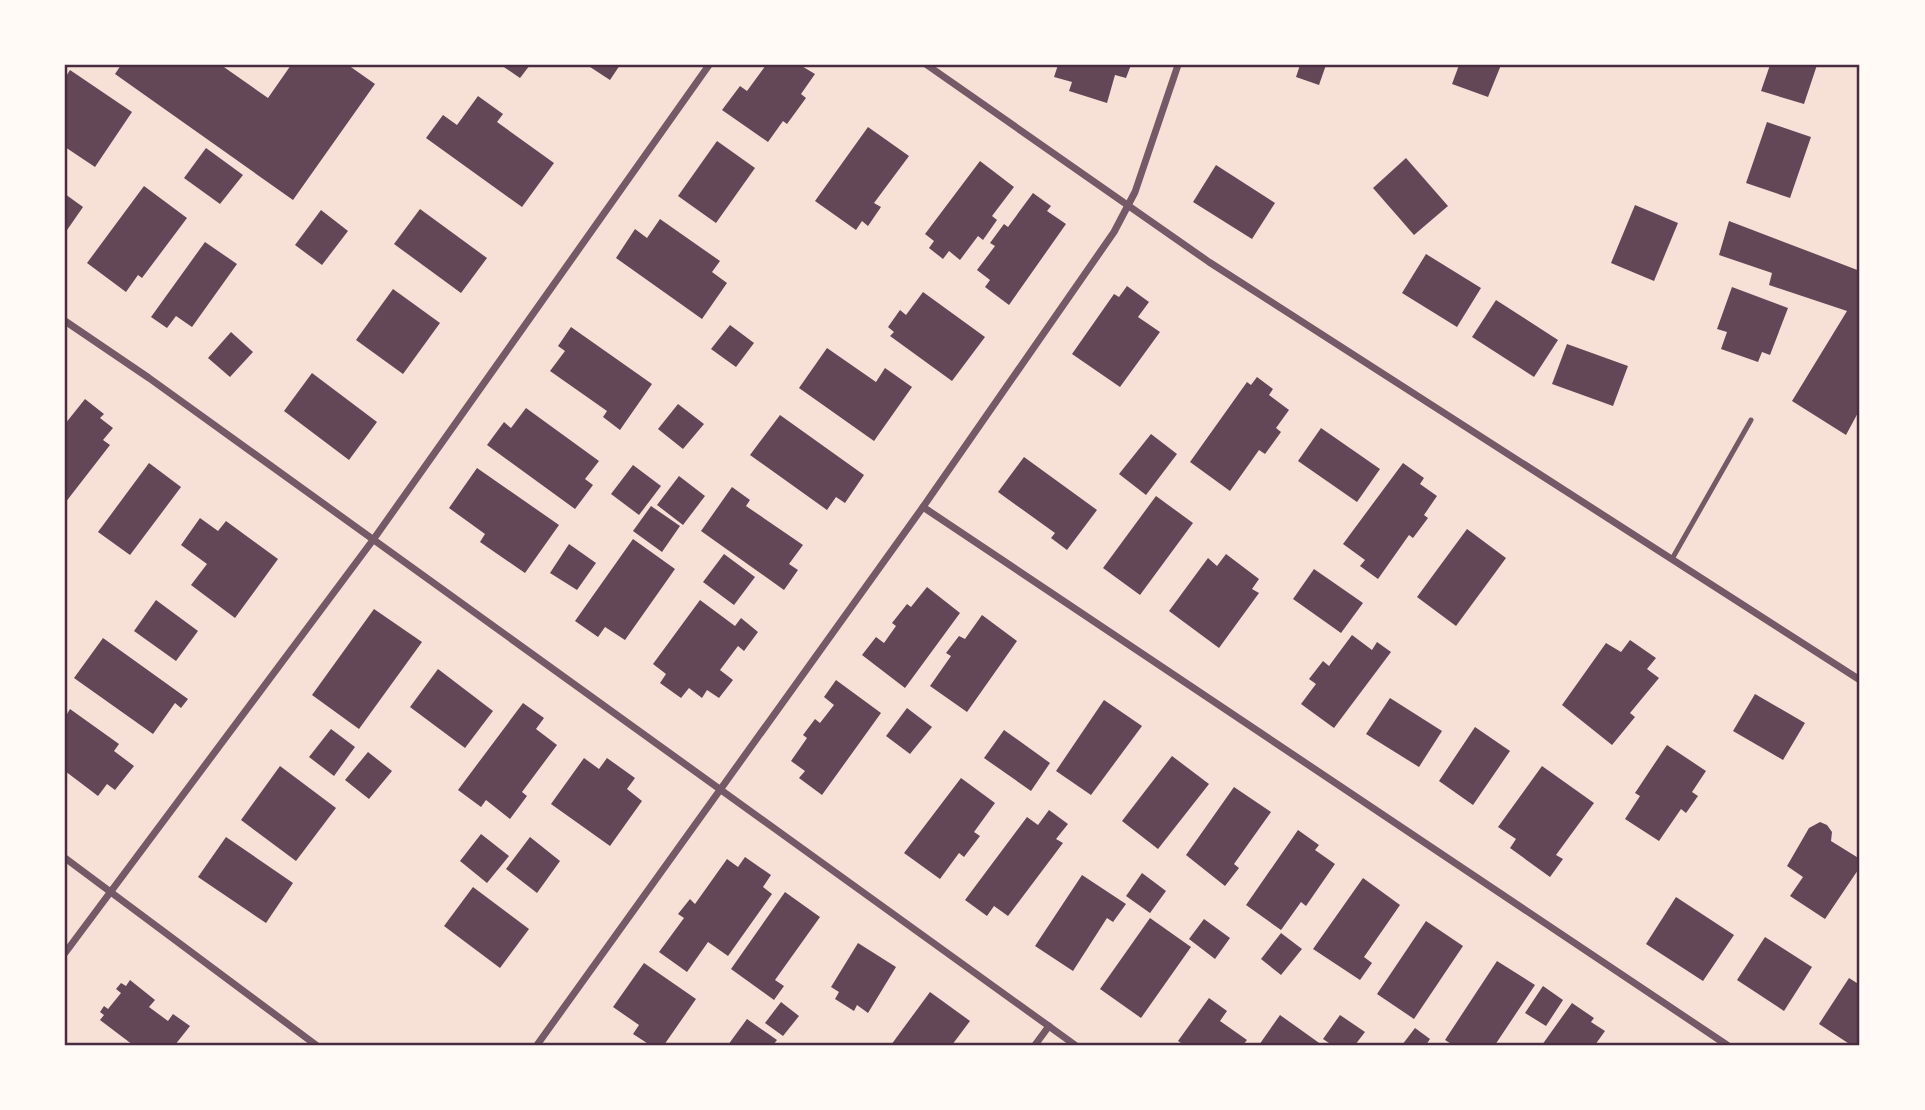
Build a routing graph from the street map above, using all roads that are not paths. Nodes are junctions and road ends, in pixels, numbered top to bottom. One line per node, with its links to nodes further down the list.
1 (709, 65): 8 (street)
2 (927, 65): 4 (street)
3 (1178, 65): 4 (street)
4 (1128, 205): 7 (street); 9 (street)
5 (65, 321): 8 (street)
6 (1751, 420): 9 (lane)
7 (923, 507): 11 (street); 20 (street)
8 (373, 540): 11 (street); 13 (street)
9 (1672, 559): 10 (street)
10 (1860, 680)
11 (720, 790): 15 (street); 17 (street)
12 (65, 858): 13 (street)
13 (110, 890): 14 (street); 16 (street)
14 (65, 953)
15 (1049, 1026): 18 (street); 19 (street)
16 (316, 1045)
17 (537, 1045)
18 (1035, 1045)
19 (1075, 1045)
20 (1727, 1045)

